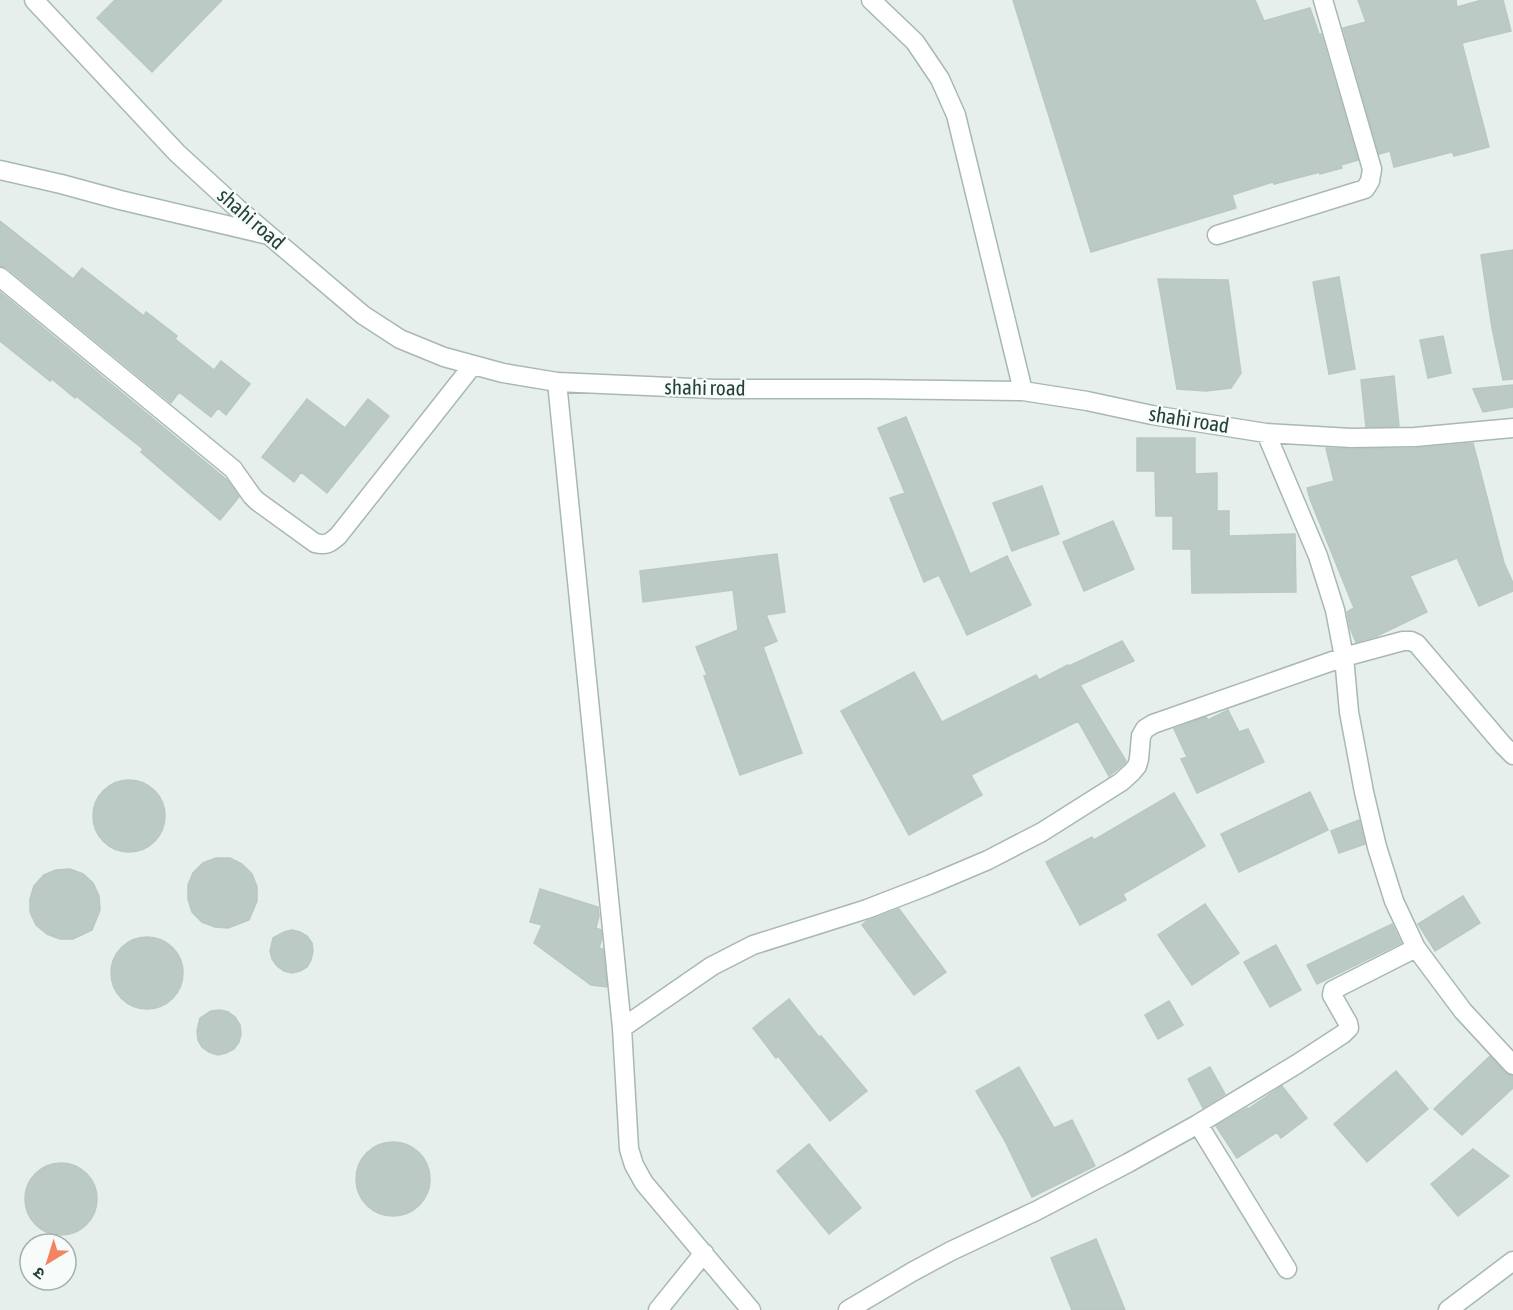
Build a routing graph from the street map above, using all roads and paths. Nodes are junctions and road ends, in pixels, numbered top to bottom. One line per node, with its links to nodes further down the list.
1 (34, 0): 5 (street, shahi road)
2 (871, 0): 10 (street)
3 (1323, 0): 6 (street)
4 (0, 170): 5 (street)
5 (269, 235): 8 (street, shahi road)
6 (1217, 235)
7 (0, 277): 8 (street)
8 (473, 365): 9 (street, shahi road)
9 (557, 382): 10 (street, shahi road); 16 (street)
10 (1023, 391): 12 (street, shahi road)
11 (1513, 428): 12 (street, shahi road)
12 (1266, 433): 13 (street)
13 (1344, 657): 14 (street); 15 (street); 16 (street)
14 (1513, 755)
15 (1416, 948): 17 (street); 18 (street)
16 (622, 1028): 19 (street)
17 (1513, 1065)
18 (1198, 1124): 21 (street); 24 (street)
19 (704, 1253): 22 (street); 23 (street)
20 (1513, 1261): 25 (street)
21 (1287, 1269)
22 (657, 1310)
23 (751, 1310)
24 (848, 1310)
25 (1448, 1310)

